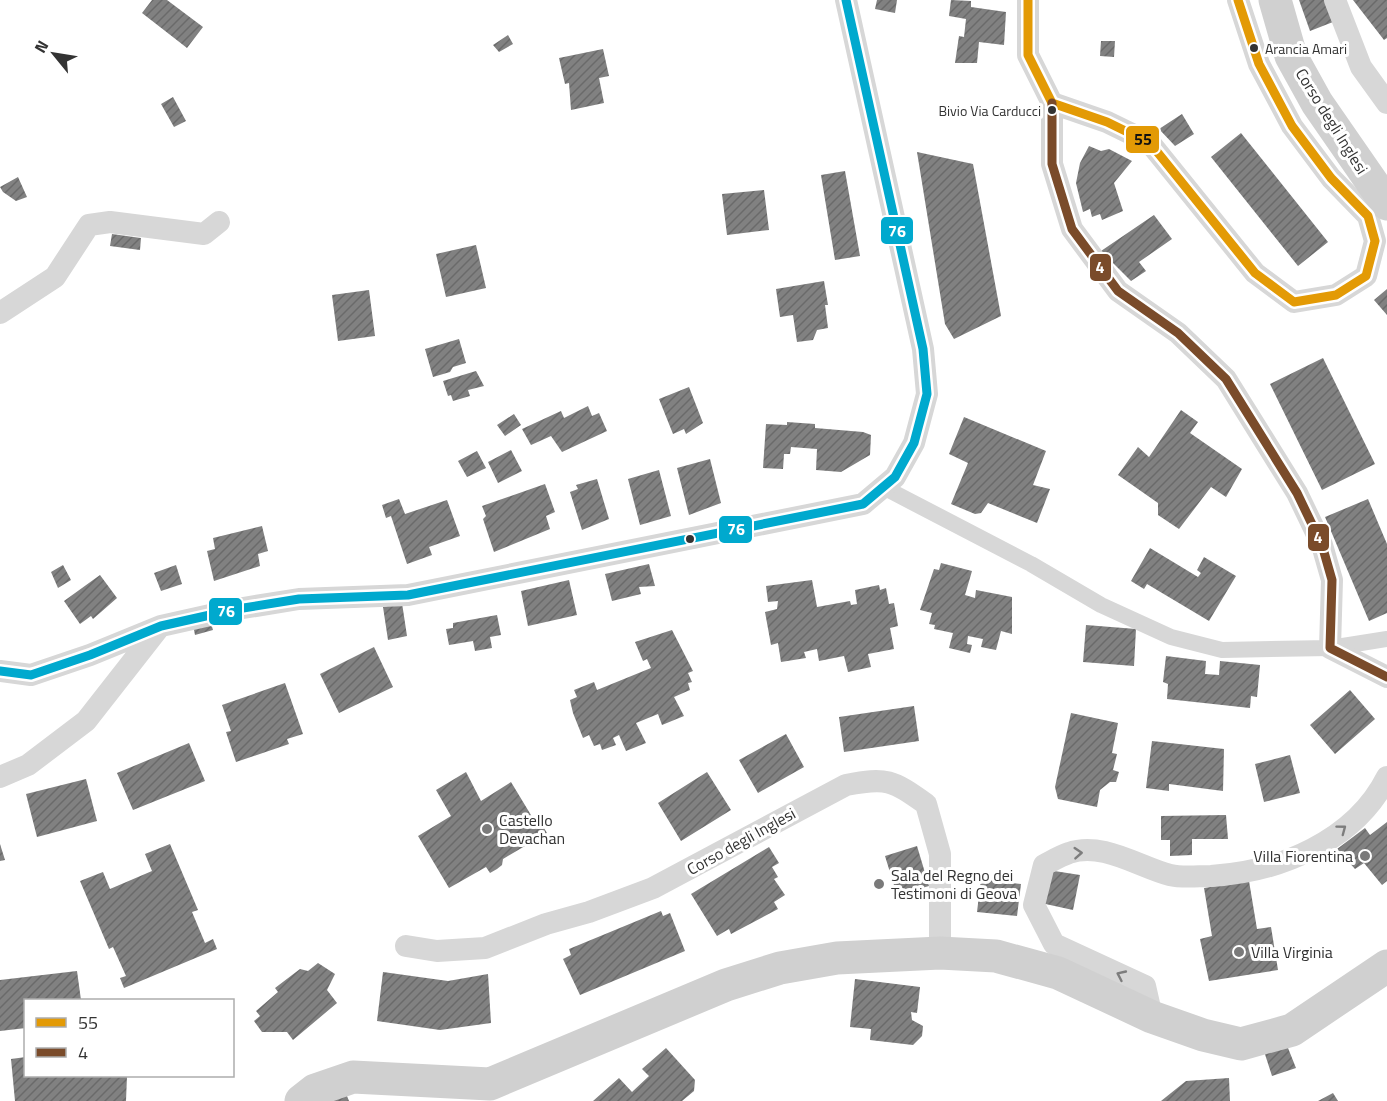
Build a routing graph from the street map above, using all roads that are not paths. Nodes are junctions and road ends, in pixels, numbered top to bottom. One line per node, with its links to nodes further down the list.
1 (846, 0): 11 (street)
2 (1028, 0): 6 (street)
3 (1238, 0): 6 (street)
4 (1275, 0): 8 (main road, Corso degli Inglesi)
5 (1335, 0): 7 (street)
6 (1052, 103): 14 (street)
7 (1387, 103)
8 (1387, 204)
9 (219, 222): 10 (street)
10 (0, 313)
11 (883, 487): 12 (street); 14 (street)
12 (160, 626): 15 (street); 17 (street)
13 (1387, 639): 14 (street)
14 (1330, 648): 16 (street)
15 (0, 671)
16 (1387, 677)
17 (0, 777)
18 (1387, 777): 22 (street, one-way to 18)
19 (406, 946): 20 (street, Corso degli Inglesi)
20 (940, 953): 22 (main road); 23 (main road)
21 (1387, 966): 22 (main road)
22 (1152, 1017)
23 (301, 1101)

